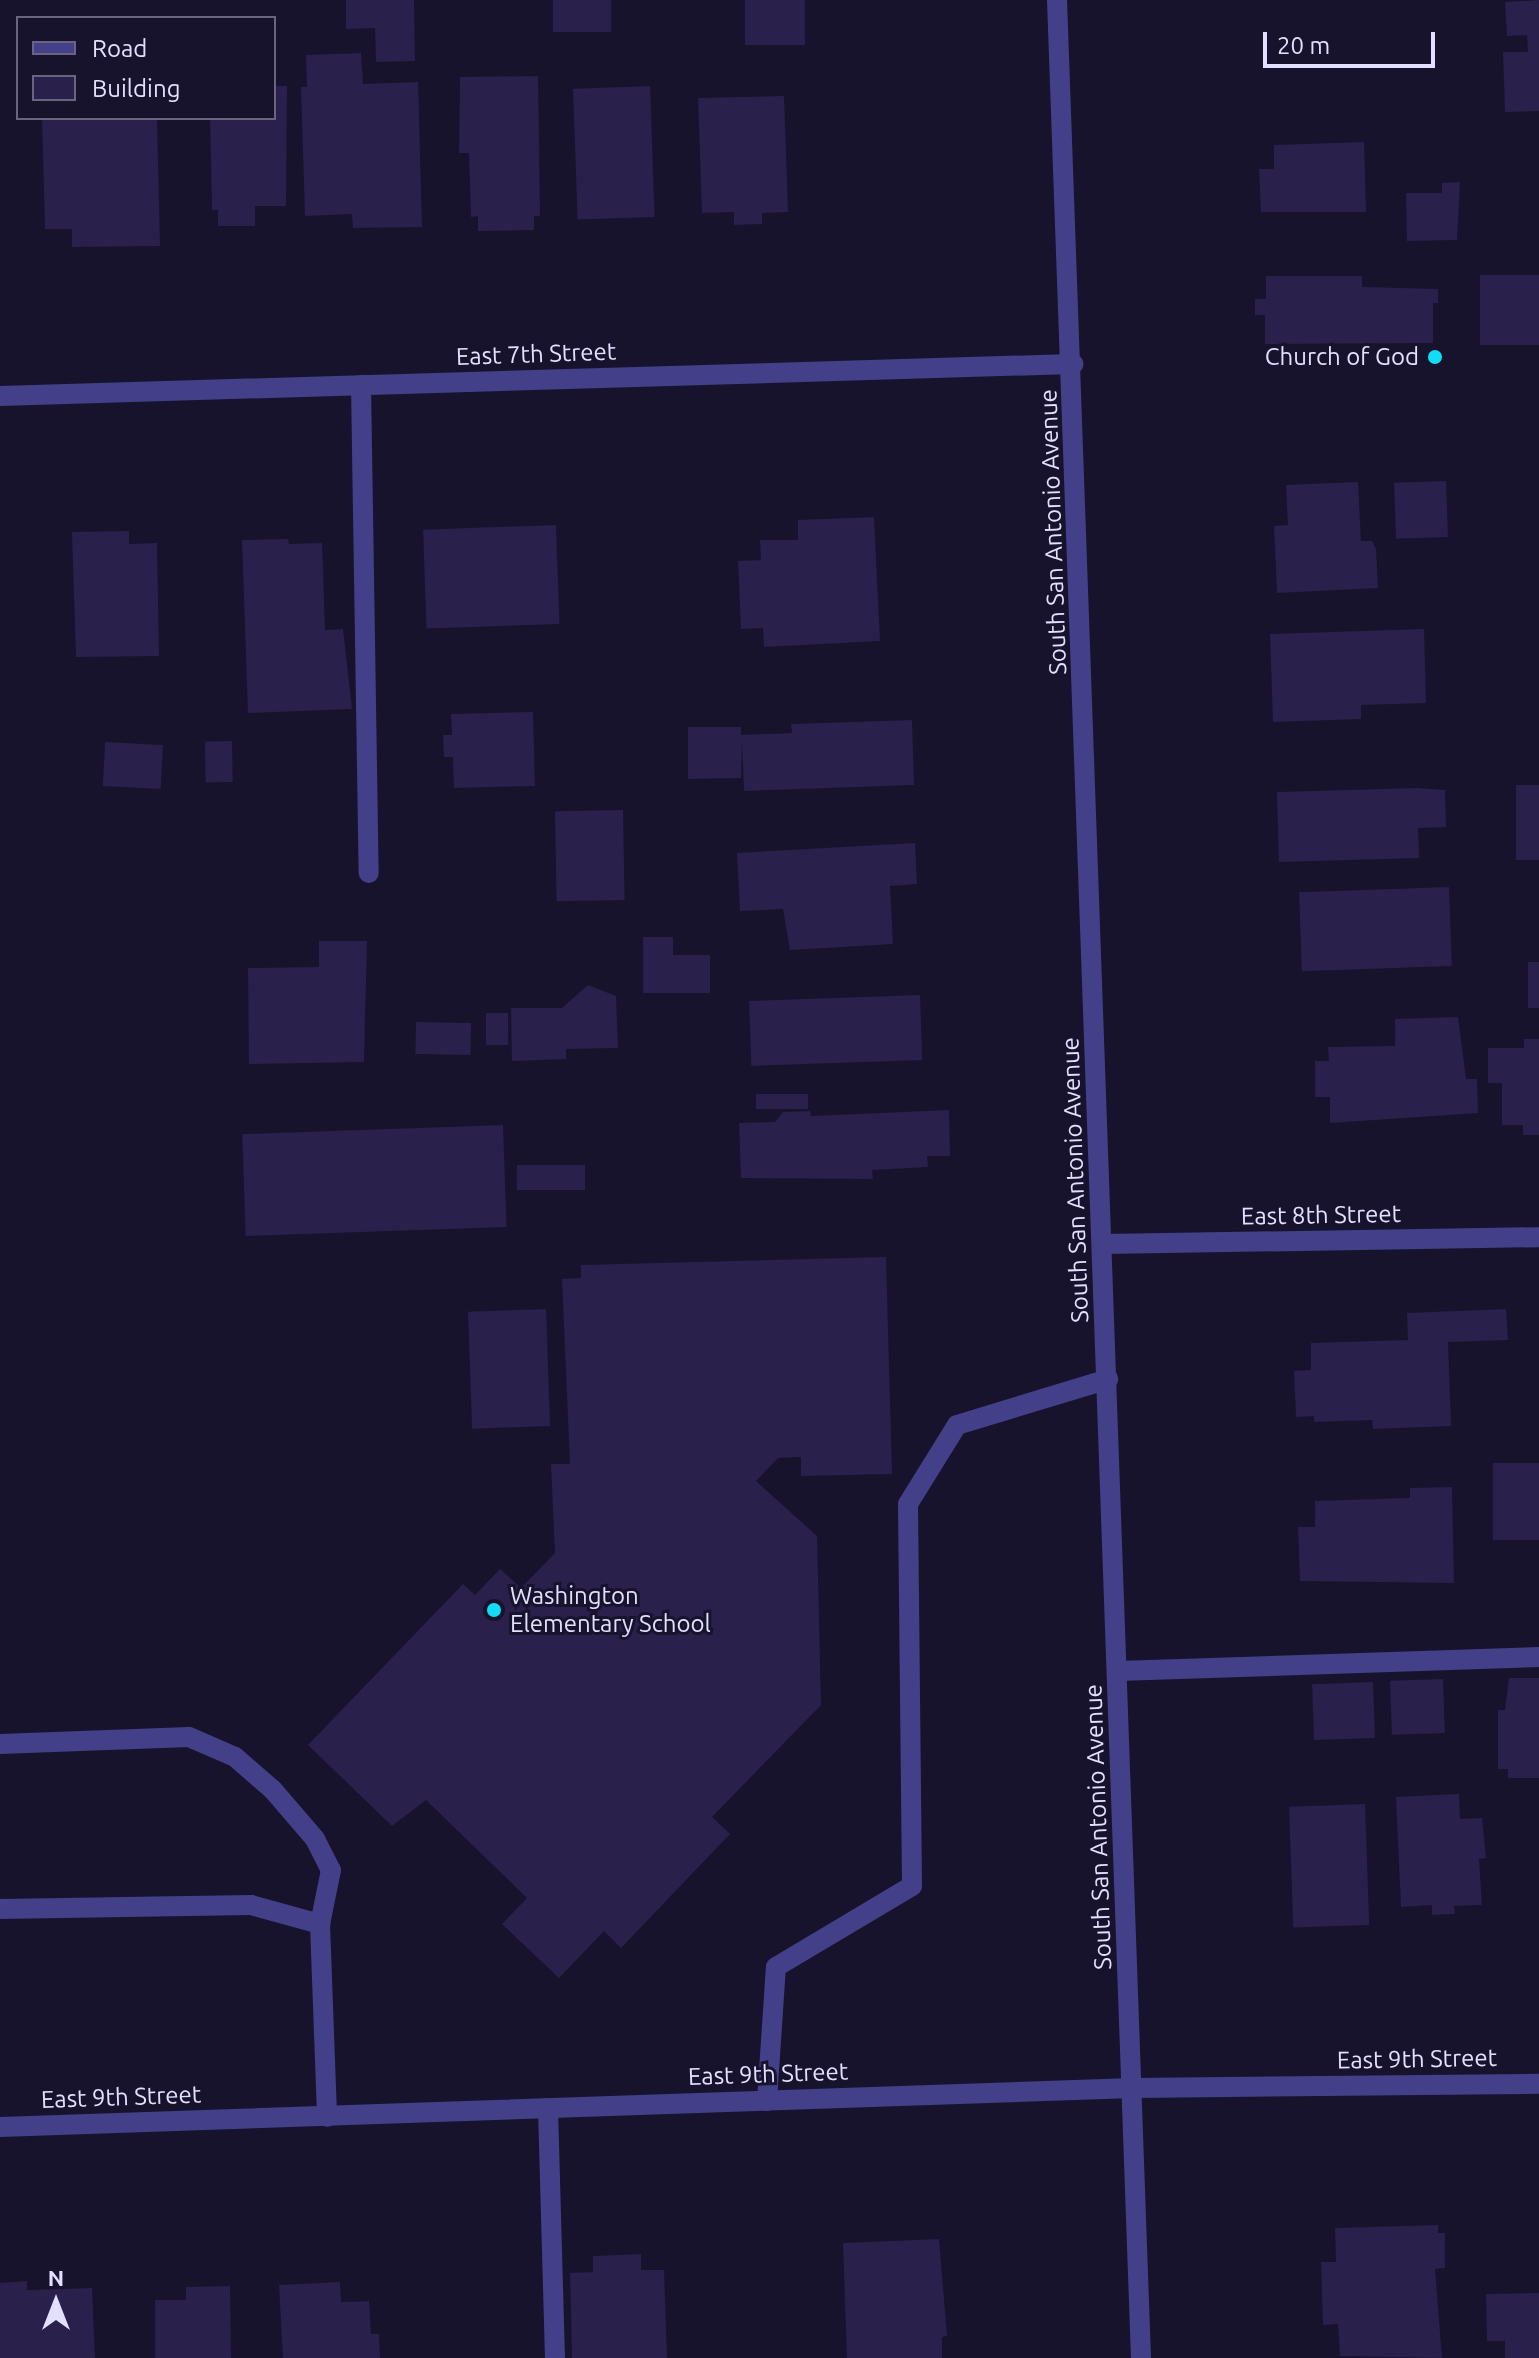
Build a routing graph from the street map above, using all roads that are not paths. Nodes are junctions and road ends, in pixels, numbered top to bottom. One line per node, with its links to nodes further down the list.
1 (1057, 0): 2 (street, South San Antonio Avenue)
2 (1074, 364): 3 (street, East 7th Street); 7 (street, South San Antonio Avenue)
3 (361, 385): 4 (street, East 7th Street); 5 (street)
4 (0, 396)
5 (369, 873)
6 (1539, 1237): 7 (street, East 8th Street)
7 (1103, 1244): 8 (street, South San Antonio Avenue)
8 (1108, 1379): 10 (street, South San Antonio Avenue); 16 (street)
9 (1539, 1657): 10 (street)
10 (1118, 1671): 15 (street, South San Antonio Avenue)
11 (0, 1744): 13 (street)
12 (0, 1909): 13 (street)
13 (320, 1924): 18 (street)
14 (1539, 2084): 15 (street, East 9th Street)
15 (1133, 2088): 16 (street, East 9th Street); 21 (street, South San Antonio Avenue)
16 (767, 2101): 17 (street, East 9th Street)
17 (548, 2108): 18 (street, East 9th Street); 20 (street)
18 (327, 2117): 19 (street, East 9th Street)
19 (0, 2127)
20 (555, 2358)
21 (1141, 2358)

